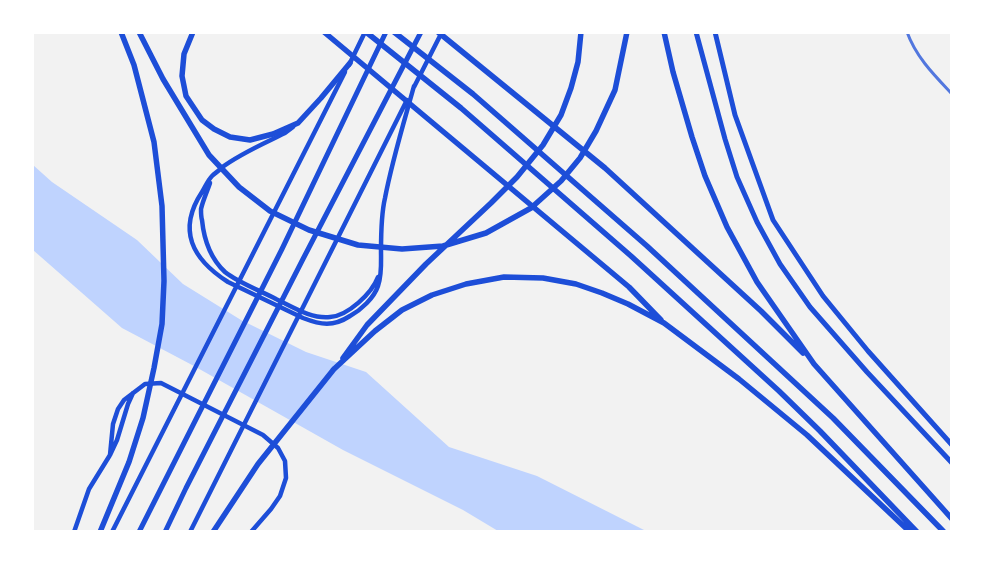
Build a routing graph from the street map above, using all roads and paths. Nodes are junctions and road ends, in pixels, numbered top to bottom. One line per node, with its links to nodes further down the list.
1 (121, 32): 32 (highway)
2 (139, 32): 12 (highway)
3 (193, 32): 20 (highway)
4 (324, 32): 23 (highway)
5 (366, 32): 17 (main road); 40 (highway)
6 (386, 32): 34 (main road)
7 (394, 32): 41 (highway)
8 (421, 32): 35 (main road)
9 (438, 32): 24 (highway)
10 (442, 32): 18 (main road)
11 (581, 32): 25 (highway)
12 (627, 32)
13 (664, 32): 24 (highway)
14 (715, 32): 27 (main road)
15 (907, 32): 19 (street)
16 (697, 34): 29 (main road)
17 (350, 63): 20 (highway); 33 (main road)
18 (414, 86): 22 (main road); 36 (main road)
19 (952, 94)
20 (298, 123): 21 (main road)
21 (213, 175): 22 (main road); 22 (main road)
22 (381, 269)
23 (664, 323): 25 (highway); 39 (highway)
24 (814, 364): 30 (highway)
25 (333, 370): 37 (highway)
26 (134, 391): 28 (main road); 28 (main road); 38 (main road)
27 (952, 445)
28 (110, 455): 31 (main road)
29 (952, 464)
30 (952, 519)
31 (74, 532)
32 (100, 532)
33 (112, 532)
34 (139, 532)
35 (165, 532)
36 (190, 532)
37 (213, 532)
38 (251, 532)
39 (910, 532)
40 (917, 532)
41 (944, 532)

